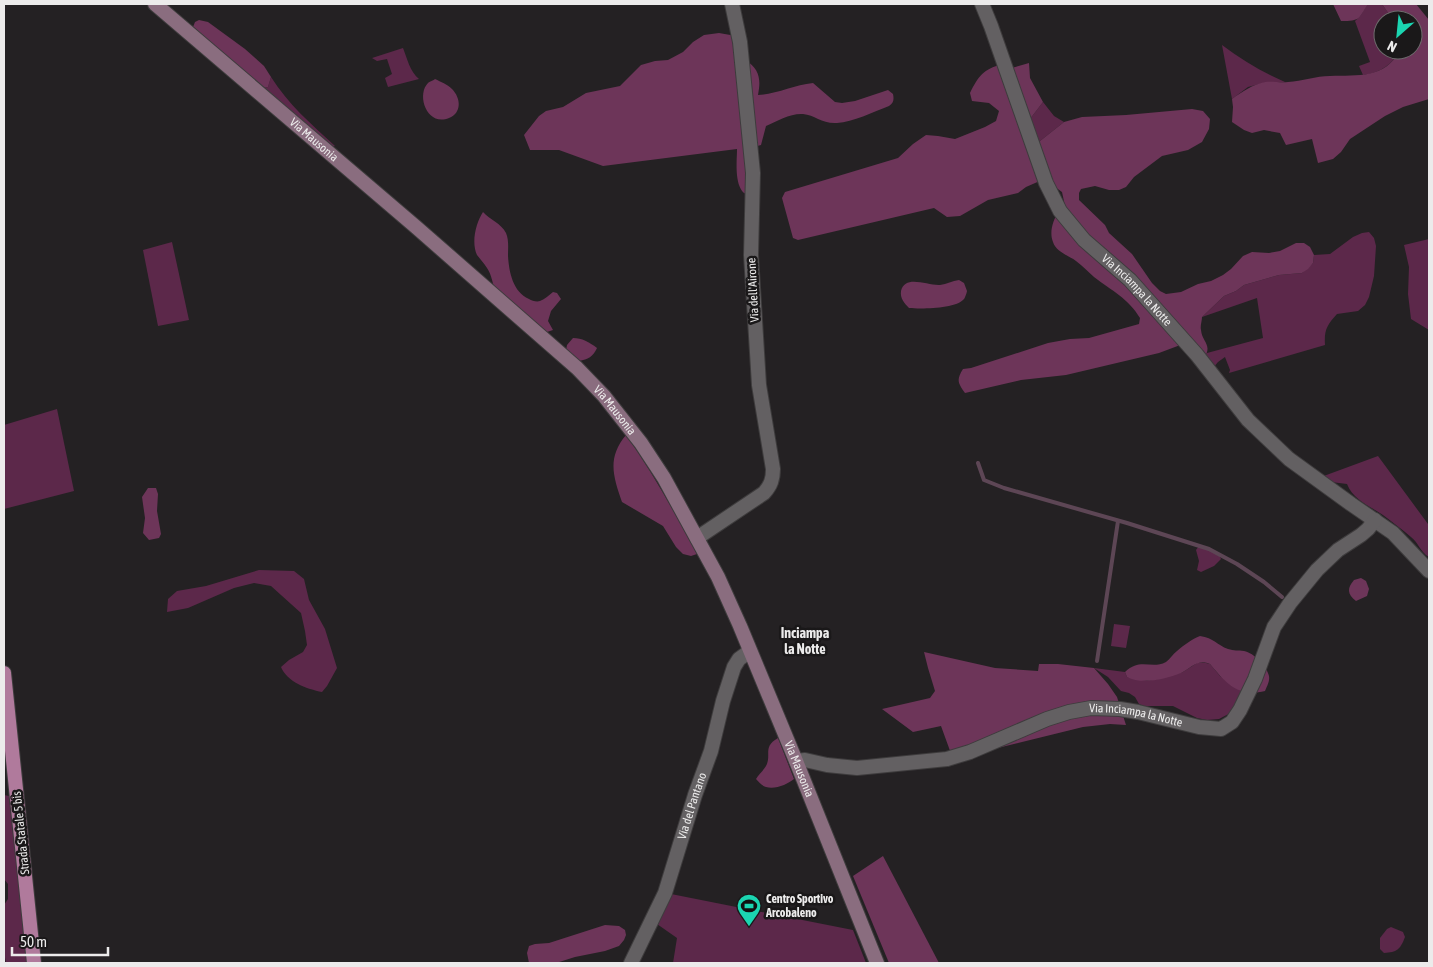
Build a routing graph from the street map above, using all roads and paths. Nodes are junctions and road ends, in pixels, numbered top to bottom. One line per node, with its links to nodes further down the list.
1 (156, 4): 5 (main road, Via Mausonia)
2 (732, 4): 5 (street, Via dell'Airone)
3 (982, 4): 4 (street, Via Inciampa la Notte)
4 (1375, 520): 6 (street, Via Inciampa la Notte); 9 (street, Via Inciampa la Notte)
5 (697, 538): 7 (main road, Via Mausonia)
6 (1429, 571)
7 (750, 651): 9 (main road, Via Mausonia); 11 (street, Via del Pantano)
8 (4, 673): 10 (main road, Strada Statale 5 bis)
9 (796, 761): 12 (main road, Via Mausonia)
10 (34, 963)
11 (631, 963)
12 (877, 963)

